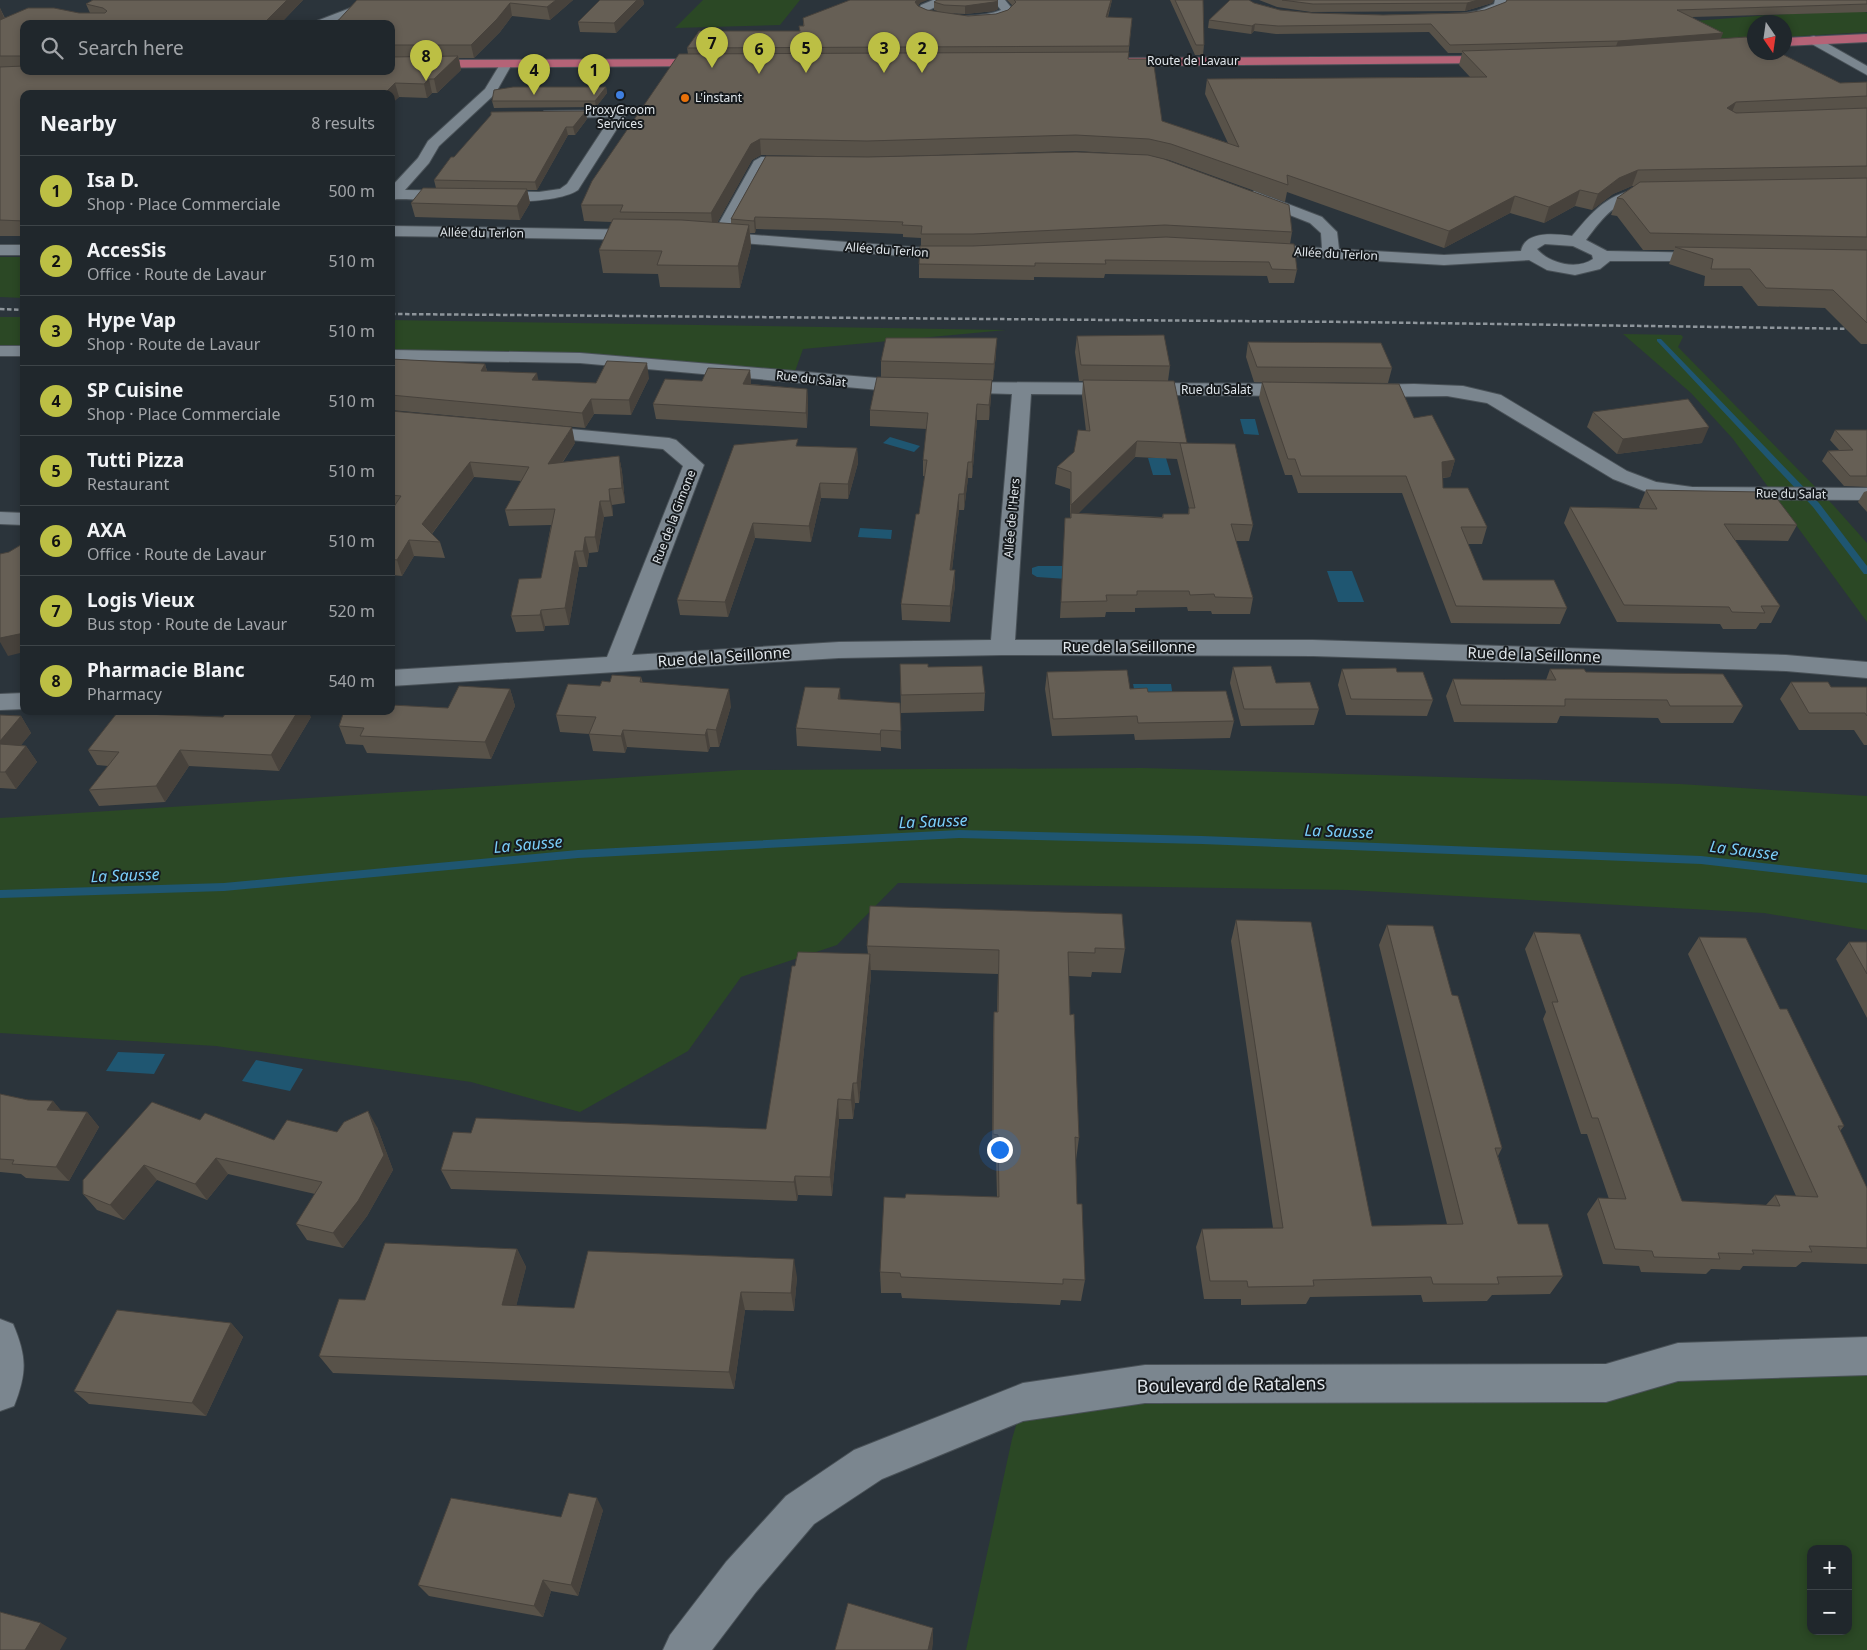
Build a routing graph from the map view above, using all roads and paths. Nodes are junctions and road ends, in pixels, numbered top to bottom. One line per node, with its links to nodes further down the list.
1 (382, 0): 6 (street)
2 (944, 0): 3 (street)
3 (999, 0)
4 (1501, 0): 5 (street)
5 (1456, 16)
6 (326, 20)
7 (1867, 38): 8 (main road)
8 (1814, 40): 9 (main road); 15 (street)
9 (1792, 41)
10 (1514, 60): 11 (main road, Route de Lavaur)
11 (1098, 62)
12 (723, 63): 14 (main road)
13 (395, 64): 14 (main road)
14 (506, 64): 16 (street)
15 (1867, 71)
16 (468, 114): 17 (street); 20 (street)
17 (487, 114)
18 (534, 114): 23 (street)
19 (819, 162): 27 (street)
20 (395, 192)
21 (1665, 192): 28 (street)
22 (1243, 193): 33 (street)
23 (395, 195)
24 (395, 231): 25 (street, Allée du Terlon)
25 (665, 235)
26 (694, 236): 27 (street, Allée du Terlon)
27 (719, 238): 32 (street, Allée du Terlon)
28 (1576, 241): 34 (street); 35 (street)
29 (1243, 248): 33 (street, Allée du Terlon)
30 (0, 250): 31 (street)
31 (20, 250)
32 (973, 253)
33 (1331, 254): 34 (street, Allée du Terlon)
34 (1532, 255): 35 (street)
35 (1602, 256): 36 (street)
36 (1720, 258)
37 (0, 351): 38 (street)
38 (20, 352)
39 (395, 355): 40 (street, Rue du Salat)
40 (1022, 389): 41 (street, Rue du Salat); 47 (street, Allée de l'Hers)
41 (1316, 390)
42 (1345, 391): 44 (street, Rue du Salat)
43 (520, 430): 48 (street, Rue de la Gimone)
44 (1867, 494)
45 (0, 518): 46 (street)
46 (20, 519)
47 (1002, 647): 48 (street, Rue de la Seillonne); 49 (street, Rue de la Seillonne)
48 (617, 663): 50 (street, Rue de la Seillonne)
49 (1867, 670)
50 (395, 678)
51 (20, 701): 52 (street)
52 (0, 702)
53 (0, 1337): 55 (street)
54 (1867, 1356): 56 (street, Boulevard de Ratalens)
55 (0, 1392)
56 (685, 1650)

